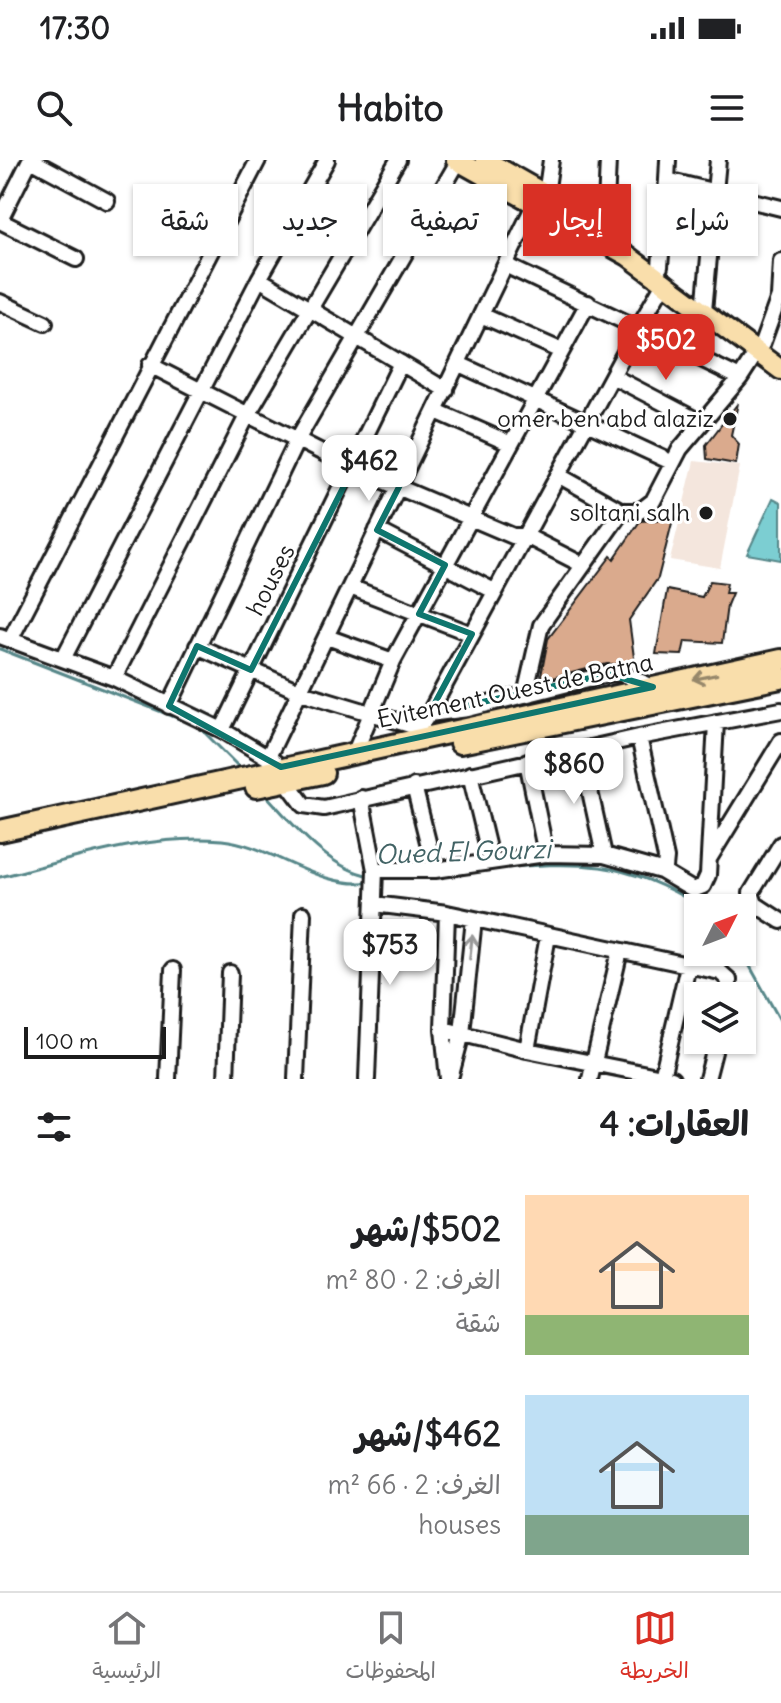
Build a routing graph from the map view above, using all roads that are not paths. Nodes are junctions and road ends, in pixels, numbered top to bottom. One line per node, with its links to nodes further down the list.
1 (31, 160): 18 (street); 21 (street)
2 (258, 160): 45 (street)
3 (327, 160): 30 (street)
4 (398, 160): 35 (street)
5 (458, 160): 17 (main road); 39 (street)
6 (485, 160): 16 (main road)
7 (551, 160): 12 (street)
8 (608, 160): 13 (street)
9 (668, 160): 11 (street)
10 (718, 160): 15 (street)
11 (667, 180): 14 (street); 29 (street)
12 (545, 184)
13 (607, 184)
14 (684, 184)
15 (715, 184)
16 (523, 186)
17 (523, 191)
18 (107, 201)
19 (758, 202): 20 (street)
20 (781, 208)
21 (0, 221): 26 (street)
22 (523, 232): 28 (street)
23 (631, 250): 29 (main road)
24 (630, 256): 29 (main road)
25 (709, 256): 34 (street)
26 (76, 259)
27 (781, 261): 31 (street)
28 (505, 265): 33 (street); 36 (street)
29 (662, 274): 34 (main road); 38 (street)
30 (259, 279): 35 (street); 49 (street)
31 (780, 297): 40 (street)
32 (0, 302): 37 (street)
33 (588, 303): 38 (street); 41 (street)
34 (705, 308): 40 (main road)
35 (308, 311): 39 (street); 53 (street)
36 (481, 315): 41 (street); 44 (street)
37 (45, 323)
38 (638, 328): 47 (street); 48 (street)
39 (358, 337): 43 (street); 56 (street)
40 (760, 348): 42 (main road); 46 (main road); 48 (street)
41 (562, 351): 51 (street)
42 (781, 357)
43 (401, 363): 50 (street); 59 (street, houses)
44 (459, 364): 50 (street); 51 (street)
45 (150, 365): 49 (street); 72 (street)
46 (781, 370)
47 (612, 376): 54 (street); 55 (street)
48 (740, 378): 55 (street)
49 (203, 390): 53 (street); 75 (street)
50 (446, 390): 52 (street)
51 (536, 399): 54 (street); 57 (street)
52 (436, 411): 57 (street); 61 (street)
53 (248, 414): 56 (street); 79 (street)
54 (587, 421): 58 (street); 60 (street)
55 (702, 423): 58 (street)
56 (297, 440): 59 (street); 74 (street)
57 (511, 444): 63 (street)
58 (671, 462): 62 (street)
59 (353, 468): 61 (street); 78 (street, houses)
60 (558, 475): 62 (street); 65 (street)
61 (400, 485): 63 (street); 64 (street)
62 (622, 511): 66 (street)
63 (472, 516): 65 (street); 67 (street)
64 (377, 530): 67 (street); 68 (street)
65 (526, 536): 66 (street); 69 (street)
66 (581, 564): 83 (street)
67 (445, 565): 69 (street); 70 (street)
68 (350, 587): 70 (street); 73 (street)
69 (494, 591): 71 (street)
70 (419, 614): 71 (street); 77 (street)
71 (472, 634): 88 (street)
72 (6, 637): 75 (street)
73 (327, 637): 77 (street); 82 (street)
74 (197, 646): 78 (street); 84 (street)
75 (64, 657): 79 (street)
76 (781, 660): 81 (highway, Evitement Ouest de Batna, one-way to 81)
77 (393, 661): 86 (street)
78 (251, 670): 82 (street); 89 (street, houses)
79 (114, 678): 84 (street)
80 (781, 678): 95 (highway, Evitement Ouest de Batna)
81 (653, 687): 83 (street); 88 (highway, Evitement Ouest de Batna)
82 (301, 692): 86 (street); 95 (street)
83 (525, 695): 88 (street)
84 (169, 706): 89 (street)
85 (781, 710): 87 (street)
86 (369, 713): 88 (street); 93 (street)
87 (716, 722): 90 (street); 105 (street)
88 (425, 725): 93 (highway, Evitement Ouest de Batna)
89 (222, 730): 95 (street)
90 (639, 737): 92 (street); 108 (street)
91 (781, 741): 105 (street)
92 (581, 750): 94 (street); 104 (street)
93 (355, 752): 95 (highway, Evitement Ouest de Batna)
94 (527, 761): 96 (street); 103 (street)
95 (274, 772): 97 (highway); 99 (street)
96 (470, 774): 98 (street); 106 (street)
97 (228, 786): 100 (highway); 101 (highway)
98 (414, 786): 99 (street); 107 (street)
99 (361, 798): 109 (street)
100 (0, 831)
101 (0, 843)
102 (781, 844): 114 (street)
103 (546, 854): 104 (street); 106 (street)
104 (604, 855): 108 (street)
105 (709, 859): 108 (street)
106 (491, 861): 107 (street)
107 (435, 870): 109 (street)
108 (661, 871)
109 (375, 873): 110 (street)
110 (375, 899): 111 (street); 131 (street)
111 (447, 913): 113 (street); 122 (street)
112 (303, 914): 130 (street)
113 (474, 919): 115 (street); 123 (street, one-way to 113)
114 (781, 921)
115 (548, 936): 116 (street); 124 (street)
116 (620, 951): 117 (street); 126 (street)
117 (684, 965)
118 (688, 966): 121 (street); 127 (street)
119 (173, 970): 128 (street)
120 (230, 973): 129 (street)
121 (728, 982)
122 (443, 1029): 123 (street); 132 (street)
123 (462, 1033): 124 (street); 132 (street)
124 (527, 1050): 126 (street)
125 (713, 1054): 133 (street)
126 (592, 1072): 127 (street)
127 (667, 1078)
128 (168, 1079)
129 (226, 1079)
130 (296, 1079)
131 (367, 1079)
132 (449, 1079)
133 (707, 1079)

